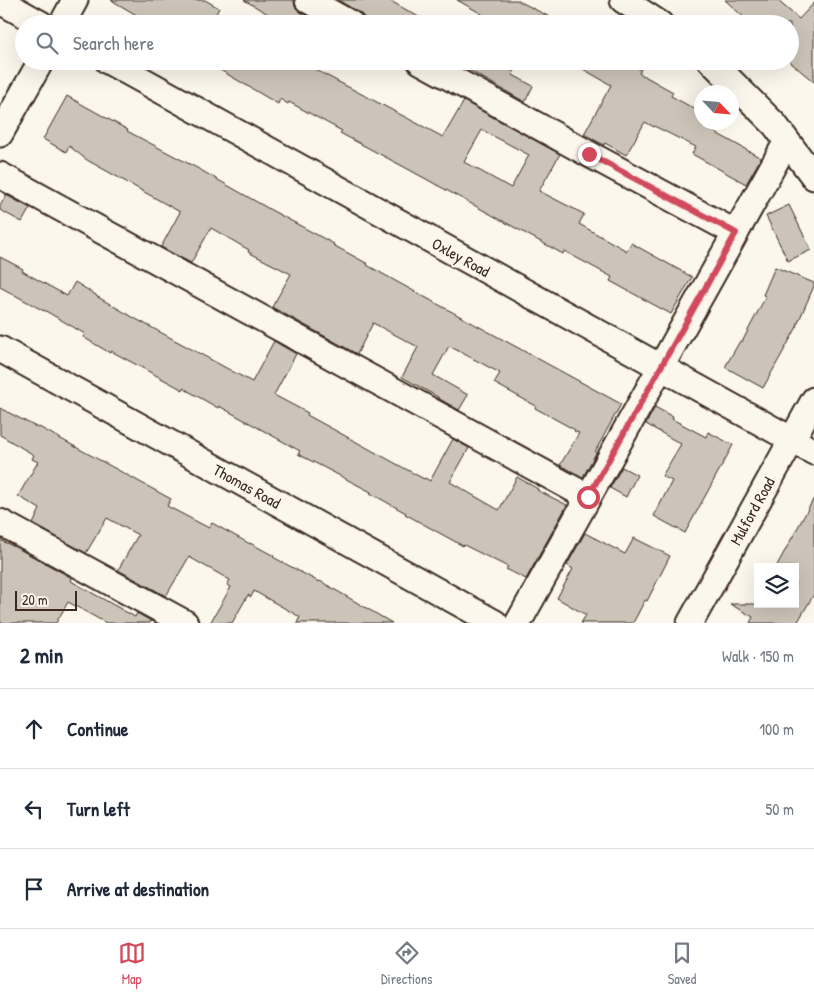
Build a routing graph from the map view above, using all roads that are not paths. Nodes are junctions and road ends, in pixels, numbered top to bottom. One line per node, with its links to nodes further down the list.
1 (75, 0): 6 (street)
2 (308, 0): 7 (street)
3 (623, 0): 8 (street)
4 (0, 1): 5 (street)
5 (25, 15)
6 (67, 15)
7 (336, 15)
8 (646, 15)
9 (36, 70): 13 (street)
10 (124, 70): 19 (street, Oxley Road)
11 (436, 70): 17 (street)
12 (720, 70): 14 (street)
13 (0, 134)
14 (787, 141): 16 (street); 17 (street)
15 (0, 175): 23 (street)
16 (814, 177)
17 (736, 233): 19 (street)
18 (0, 349): 26 (street, Thomas Road)
19 (661, 367): 21 (street, Oxley Road); 23 (street)
20 (814, 400): 21 (street, Mulford Road)
21 (792, 440): 22 (street, Oxley Road); 28 (street, Mulford Road)
22 (814, 452)
23 (588, 497): 27 (street)
24 (0, 522): 25 (street)
25 (185, 623)
26 (495, 623)
27 (518, 623)
28 (690, 623)

